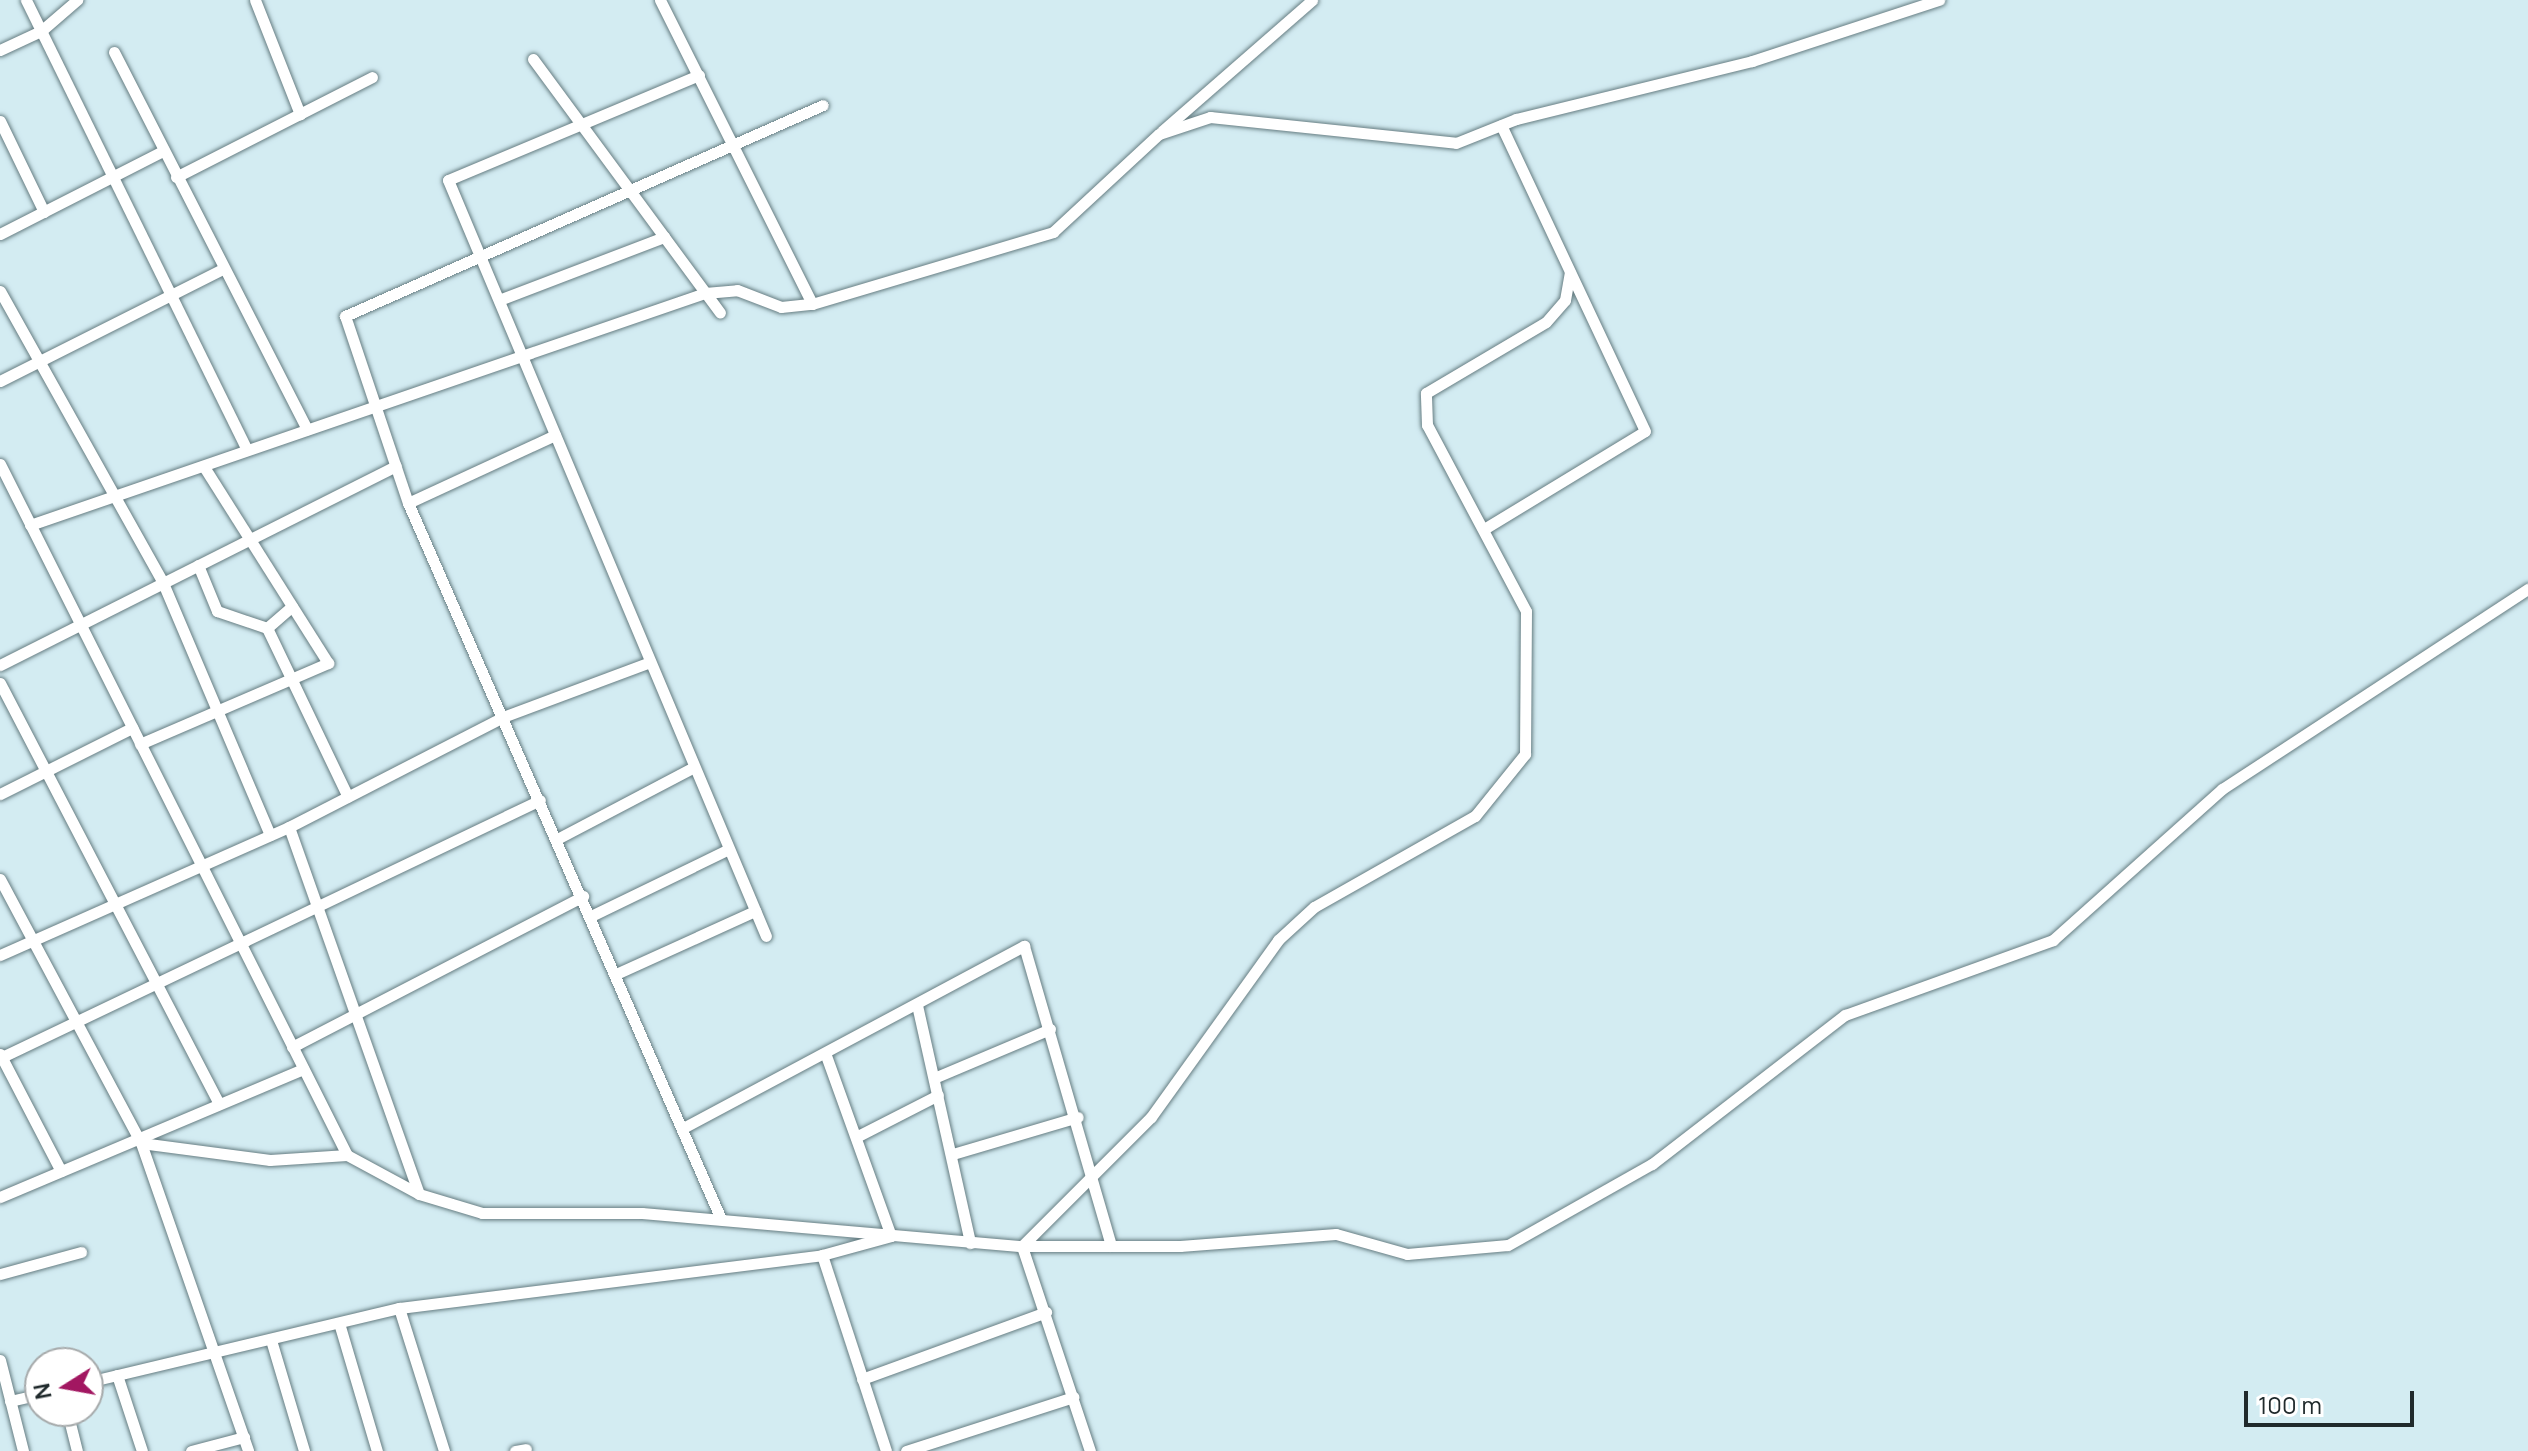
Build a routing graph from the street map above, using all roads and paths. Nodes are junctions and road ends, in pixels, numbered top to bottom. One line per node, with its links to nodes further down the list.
1 (26, 0): 7 (street)
2 (77, 0): 7 (street)
3 (255, 0): 14 (street)
4 (660, 0): 11 (street)
5 (1312, 0): 18 (street)
6 (1939, 0): 17 (street)
7 (41, 31): 8 (street); 21 (street)
8 (0, 50)
9 (114, 52): 20 (street)
10 (533, 59): 16 (street)
11 (699, 75): 16 (street); 19 (street)
12 (372, 77): 14 (street)
13 (823, 105): 19 (street)
14 (300, 114): 22 (street)
15 (0, 121): 24 (street)
16 (581, 124): 23 (street); 27 (street)
17 (1501, 125): 18 (street); 29 (street)
18 (1159, 134): 34 (street)
19 (733, 145): 23 (street); 34 (street)
20 (163, 151): 21 (street); 22 (street)
21 (112, 177): 24 (street); 32 (street)
22 (176, 177): 28 (street)
23 (629, 190): 26 (street); 27 (street)
24 (44, 212): 25 (street)
25 (0, 234)
26 (664, 237): 31 (street); 33 (street)
27 (481, 258): 33 (street); 39 (street)
28 (223, 269): 32 (street); 40 (street)
29 (1570, 272): 49 (street); 49 (street)
30 (0, 291): 37 (street)
31 (705, 293): 34 (street); 35 (street); 36 (street)
32 (171, 295): 37 (street); 42 (street)
33 (499, 300): 36 (street)
34 (812, 304)
35 (720, 313)
36 (522, 356): 39 (street); 41 (street)
37 (39, 362): 38 (street); 46 (street)
38 (0, 381)
39 (376, 404): 40 (street); 44 (street)
40 (307, 429): 42 (street)
41 (555, 435): 47 (street); 57 (street)
42 (247, 450): 45 (street)
43 (0, 464): 48 (street)
44 (396, 466): 47 (street); 50 (street)
45 (204, 467): 46 (street); 50 (street)
46 (115, 495): 48 (street); 52 (street)
47 (408, 503): 62 (street)
48 (30, 525): 55 (street)
49 (1484, 529): 105 (street)
50 (250, 539): 51 (street); 54 (street)
51 (198, 565): 52 (street); 56 (street)
52 (163, 583): 55 (street); 61 (street)
53 (2528, 589): 112 (street)
54 (292, 606): 56 (street); 59 (street)
55 (81, 624): 58 (street); 63 (street)
56 (267, 628): 59 (street)
57 (650, 662): 62 (street); 65 (street)
58 (0, 665)
59 (295, 677): 61 (street); 68 (street)
60 (0, 683): 66 (street)
61 (221, 709): 64 (street); 71 (street)
62 (503, 717): 68 (street); 69 (street)
63 (132, 728): 64 (street); 66 (street)
64 (140, 744): 74 (street)
65 (694, 767): 72 (street); 73 (street)
66 (45, 771): 67 (street); 77 (street)
67 (0, 794)
68 (348, 797): 70 (street)
69 (540, 800): 72 (street); 78 (street)
70 (289, 827): 71 (street); 78 (street)
71 (270, 835): 74 (street)
72 (557, 839): 76 (street)
73 (729, 849): 79 (street); 80 (street)
74 (201, 865): 77 (street); 83 (street)
75 (0, 879): 82 (street)
76 (583, 896): 80 (street); 88 (street)
77 (114, 903): 82 (street); 86 (street)
78 (317, 907): 83 (street); 88 (street)
79 (755, 911): 81 (street); 85 (street)
80 (591, 916): 85 (street)
81 (766, 936)
82 (31, 941): 84 (street); 89 (street)
83 (240, 944): 86 (street); 91 (street)
84 (0, 955)
85 (616, 974): 99 (street)
86 (156, 982): 89 (street); 97 (street)
87 (917, 1005): 90 (street); 93 (street); 95 (street)
88 (355, 1014): 91 (street); 106 (street)
89 (73, 1023): 92 (street); 101 (street)
90 (1050, 1029): 95 (street); 98 (street)
91 (292, 1047): 94 (street)
92 (1, 1055): 104 (street)
93 (826, 1055): 99 (street); 100 (street)
94 (303, 1069): 97 (street); 103 (street)
95 (934, 1078): 96 (street)
96 (938, 1095): 100 (street); 102 (street)
97 (219, 1103): 101 (street)
98 (1078, 1117): 102 (street); 105 (street)
99 (683, 1128): 108 (street)
100 (856, 1137): 109 (street)
101 (141, 1143): 103 (street); 104 (street); 120 (street)
102 (953, 1154): 110 (street)
103 (347, 1155): 106 (street)
104 (61, 1171): 107 (street)
105 (1095, 1178): 111 (street); 112 (street)
106 (419, 1194): 108 (street)
107 (0, 1197)
108 (721, 1219): 109 (street)
109 (891, 1236): 110 (street); 114 (street)
110 (970, 1243): 111 (street)
111 (1022, 1246): 112 (street); 117 (street)
112 (1111, 1246)
113 (81, 1252): 115 (street)
114 (822, 1255): 116 (street); 124 (street)
115 (0, 1274)
116 (399, 1308): 118 (street); 137 (street)
117 (1046, 1312): 124 (street); 125 (street)
118 (339, 1323): 119 (street); 136 (street)
119 (271, 1340): 120 (street); 135 (street)
120 (218, 1351): 122 (street); 129 (street)
121 (1, 1367): 127 (street)
122 (117, 1375): 123 (street); 132 (street)
123 (104, 1378)
124 (862, 1379): 138 (street)
125 (1073, 1397): 139 (street); 140 (street)
126 (24, 1398): 127 (street)
127 (10, 1401): 130 (street)
128 (71, 1427): 131 (street)
129 (244, 1437): 133 (street); 134 (street)
130 (23, 1451)
131 (77, 1451)
132 (142, 1451)
133 (191, 1451)
134 (248, 1451)
135 (304, 1451)
136 (377, 1451)
137 (444, 1451)
138 (886, 1451)
139 (906, 1451)
140 (1090, 1451)

